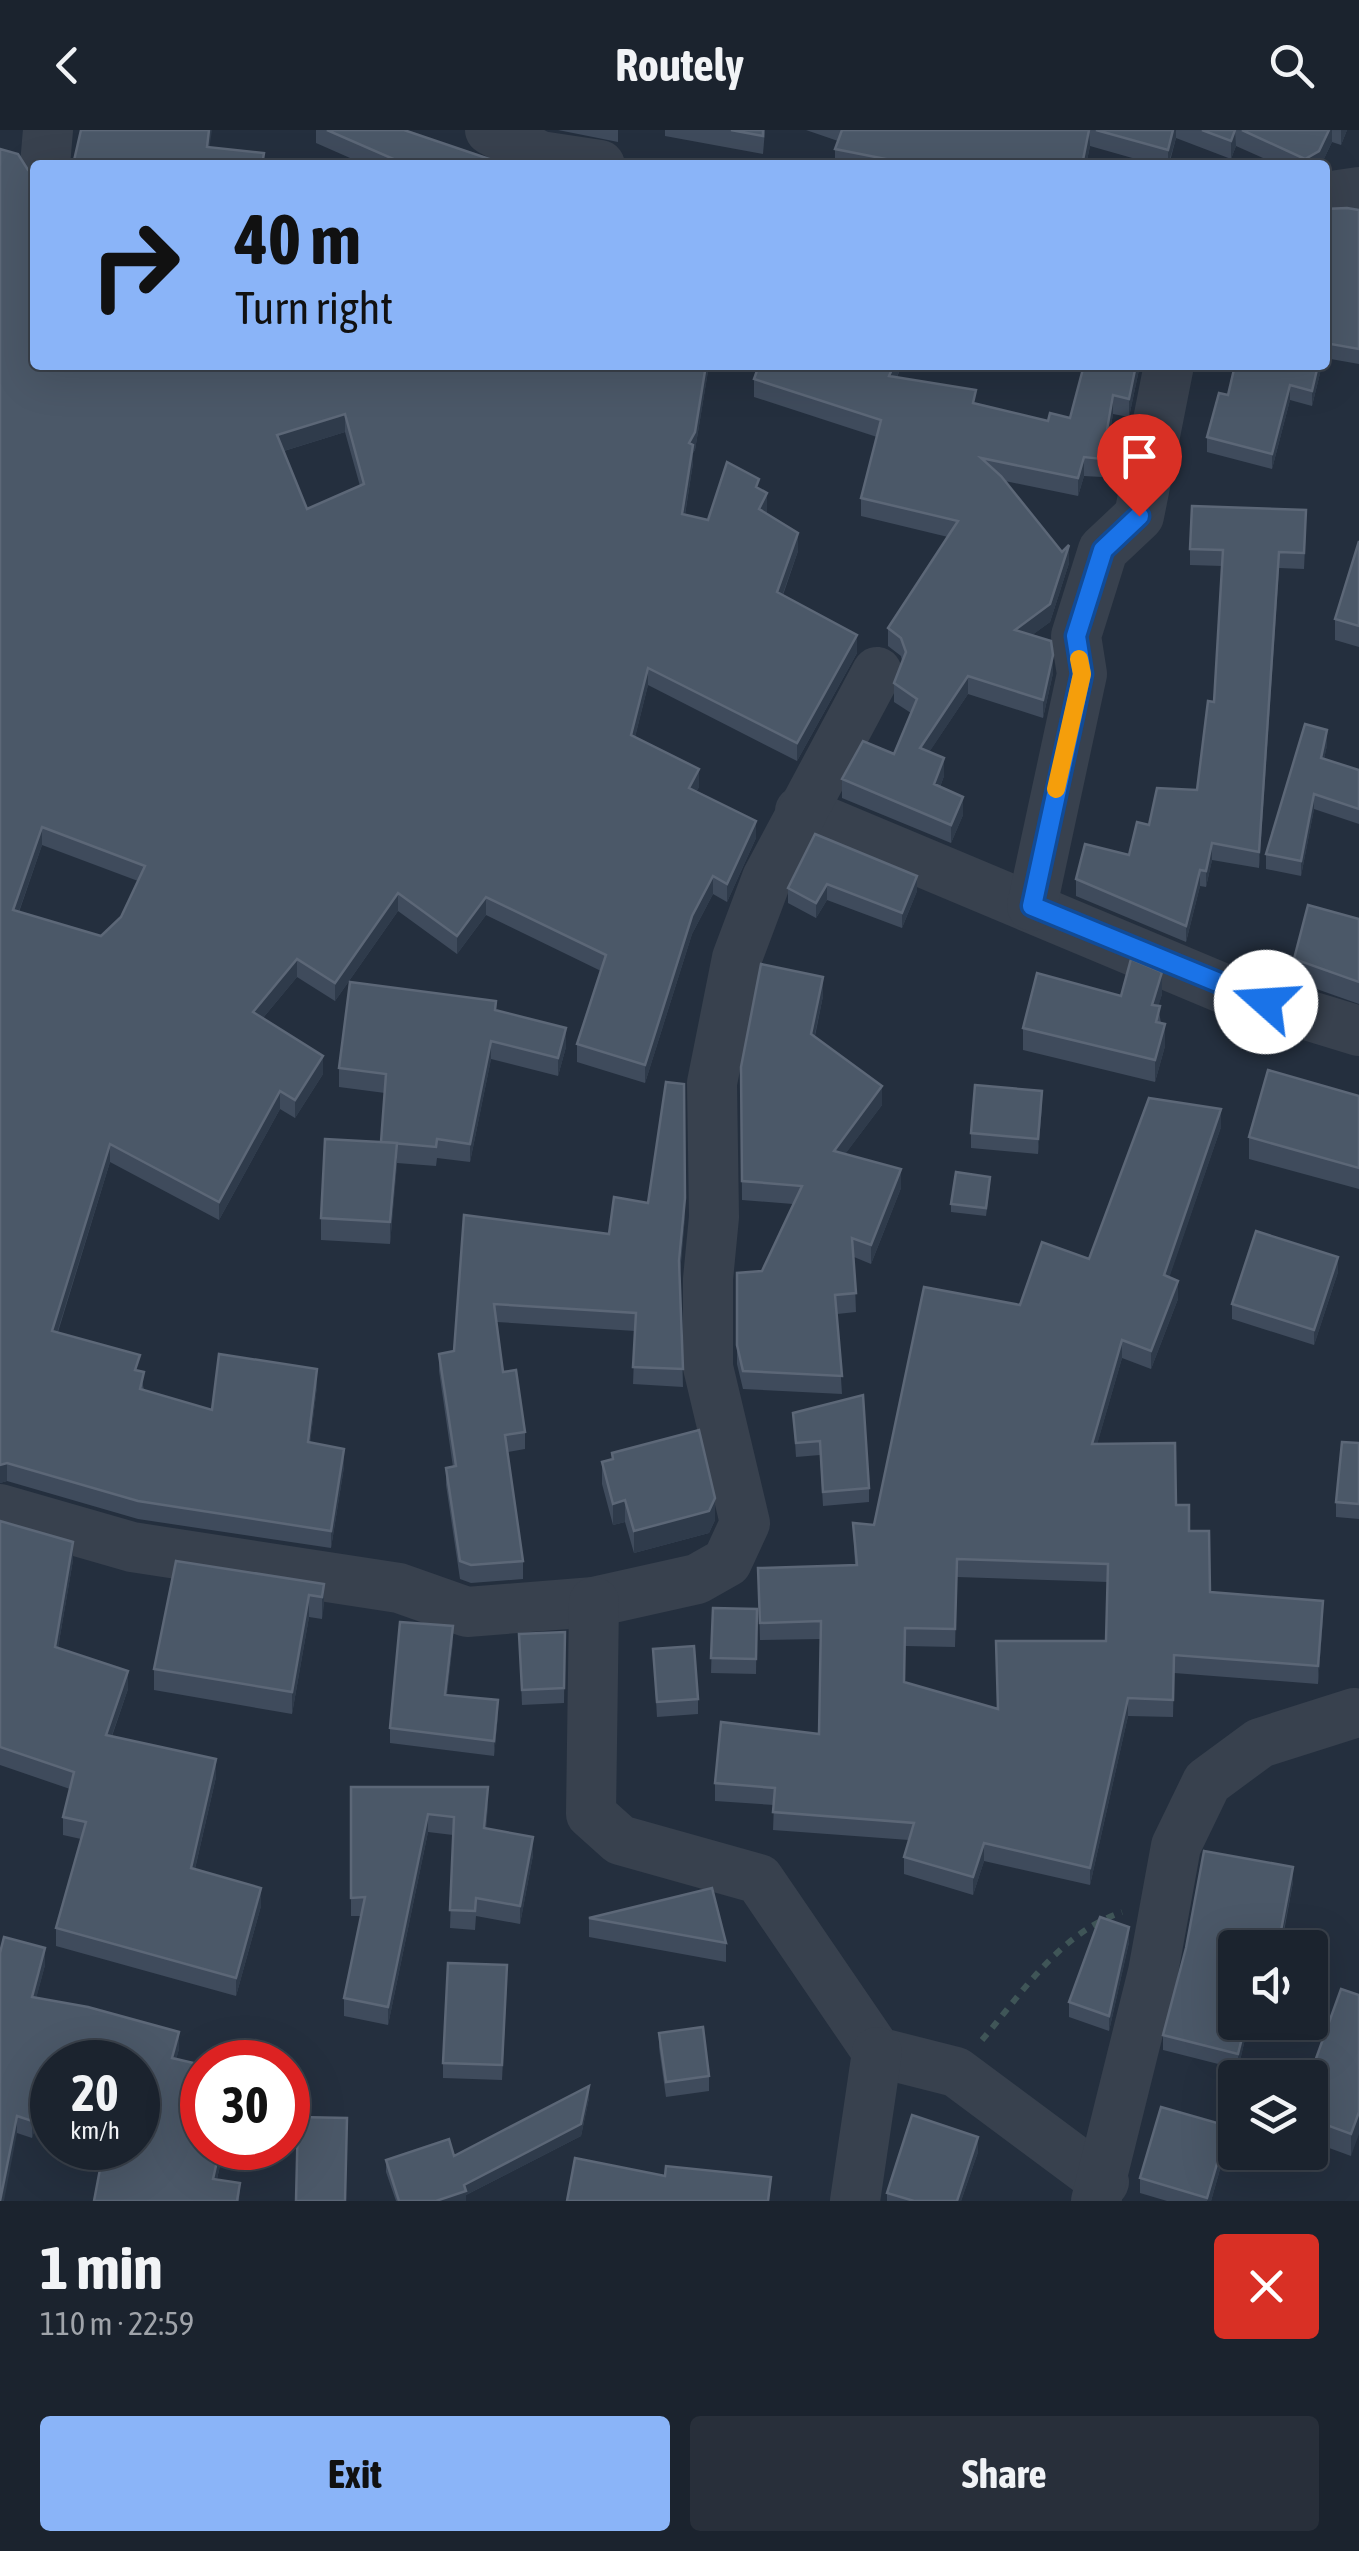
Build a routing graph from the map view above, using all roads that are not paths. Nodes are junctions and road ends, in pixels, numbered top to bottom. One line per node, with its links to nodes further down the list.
1 (48, 130): 3 (street)
2 (490, 130): 4 (street)
3 (45, 160)
4 (567, 160)
5 (1359, 192): 6 (street)
6 (1330, 196)
7 (1168, 370): 10 (street)
8 (877, 672): 9 (street)
9 (800, 810): 10 (street); 13 (street)
10 (1032, 906): 11 (street)
11 (1359, 1031)
12 (0, 1509): 13 (street)
13 (594, 1602): 15 (street)
14 (1354, 1713): 16 (street)
15 (877, 2052): 16 (street); 17 (street)
16 (1100, 2192)
17 (854, 2201)

